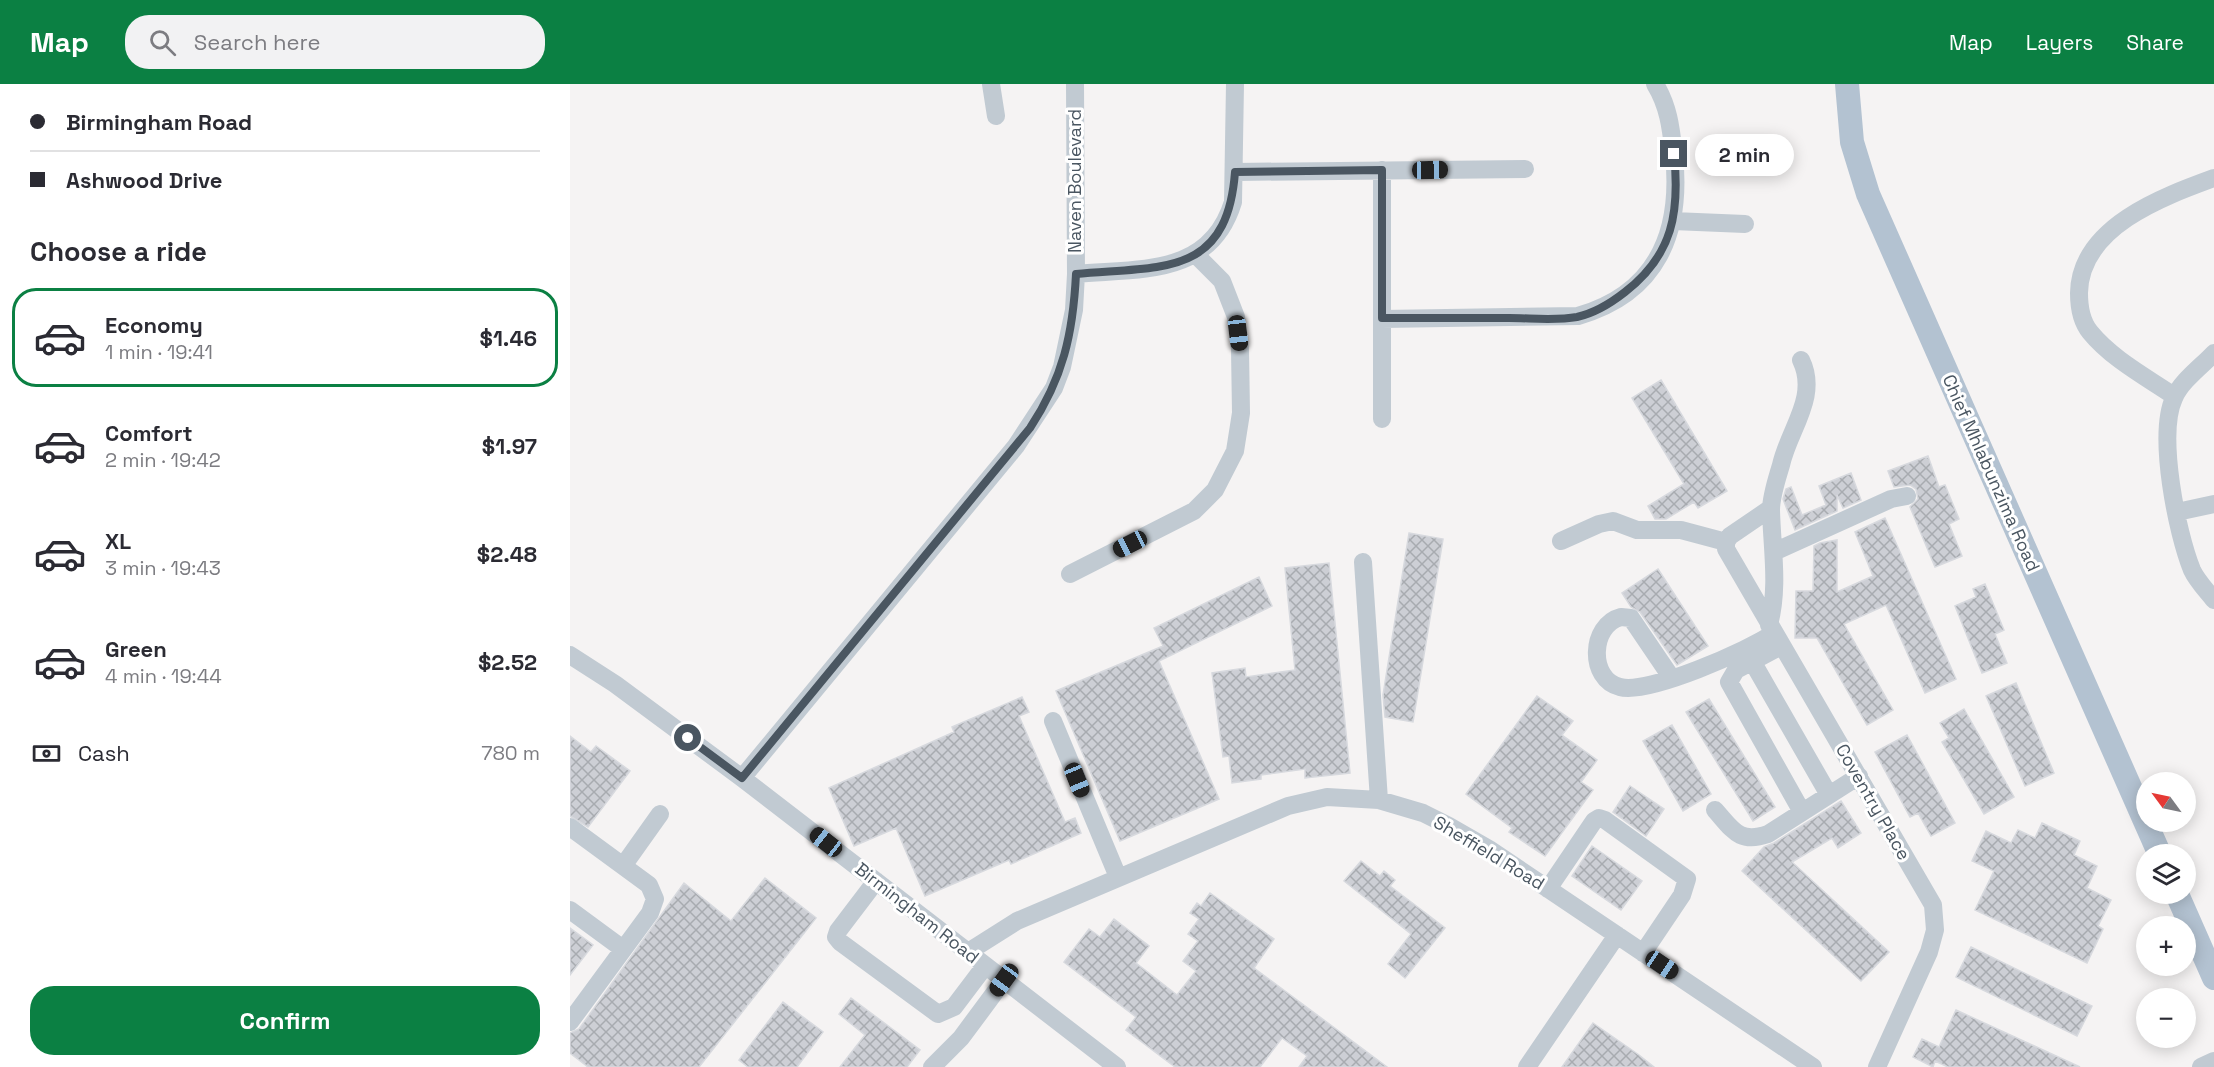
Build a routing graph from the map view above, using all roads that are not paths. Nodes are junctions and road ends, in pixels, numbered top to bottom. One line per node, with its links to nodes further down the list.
1 (991, 84): 6 (street)
2 (1075, 84): 14 (street, Naven Boulevard)
3 (1235, 84): 9 (street)
4 (1655, 84): 11 (street)
5 (1846, 84): 43 (main road, Chief Mhlabunzima Road)
6 (996, 116)
7 (1525, 169): 8 (street)
8 (1382, 170): 9 (street); 15 (street)
9 (1235, 172): 13 (street)
10 (2214, 178): 18 (street)
11 (1673, 221): 12 (street); 15 (street)
12 (1745, 224)
13 (1196, 255): 14 (street); 28 (street)
14 (1076, 274): 36 (street, Naven Boulevard)
15 (1382, 318): 19 (street)
16 (2214, 353): 18 (street)
17 (1801, 360): 22 (street)
18 (2174, 396): 23 (street)
19 (1382, 419)
20 (1907, 496): 26 (street)
21 (2214, 504): 23 (street)
22 (1771, 508): 25 (street); 26 (street)
23 (2177, 512): 29 (street)
24 (1561, 541): 25 (street)
25 (1726, 545): 30 (street, Coventry Place)
26 (1774, 552): 30 (street)
27 (1363, 562): 38 (street)
28 (1070, 574)
29 (2214, 600)
30 (1775, 635): 32 (street); 33 (street); 35 (street, Coventry Place)
31 (570, 655): 36 (street, Birmingham Road)
32 (1752, 661): 37 (street); 40 (street)
33 (1671, 677): 33 (street)
34 (1053, 721): 45 (street)
35 (1859, 776): 37 (street); 63 (street, Coventry Place)
36 (742, 778): 46 (street, Birmingham Road)
37 (1829, 795): 40 (street)
38 (1379, 800): 45 (street, Sheffield Road); 47 (street, Sheffield Road)
39 (1715, 810): 40 (street)
40 (1802, 812)
41 (660, 814): 44 (street)
42 (570, 827): 44 (street)
43 (2155, 844)
44 (623, 866): 51 (street)
45 (1118, 877): 52 (street, Sheffield Road)
46 (876, 881): 52 (street, Birmingham Road); 54 (street)
47 (1548, 889): 50 (street, Sheffield Road); 53 (street)
48 (2181, 904): 55 (main road)
49 (570, 910): 51 (street)
50 (1617, 935): 53 (street, Sheffield Road); 61 (street)
51 (623, 949): 57 (street)
52 (968, 952): 54 (street, Birmingham Road)
53 (1643, 953): 62 (street, Sheffield Road)
54 (985, 966): 56 (street, Birmingham Road)
55 (2214, 978)
56 (1004, 980): 59 (street); 60 (street, Birmingham Road)
57 (570, 1022)
58 (2214, 1061): 64 (street)
59 (932, 1067)
60 (1117, 1067)
61 (1527, 1067)
62 (1813, 1067)
63 (1876, 1067)
64 (2201, 1067)

